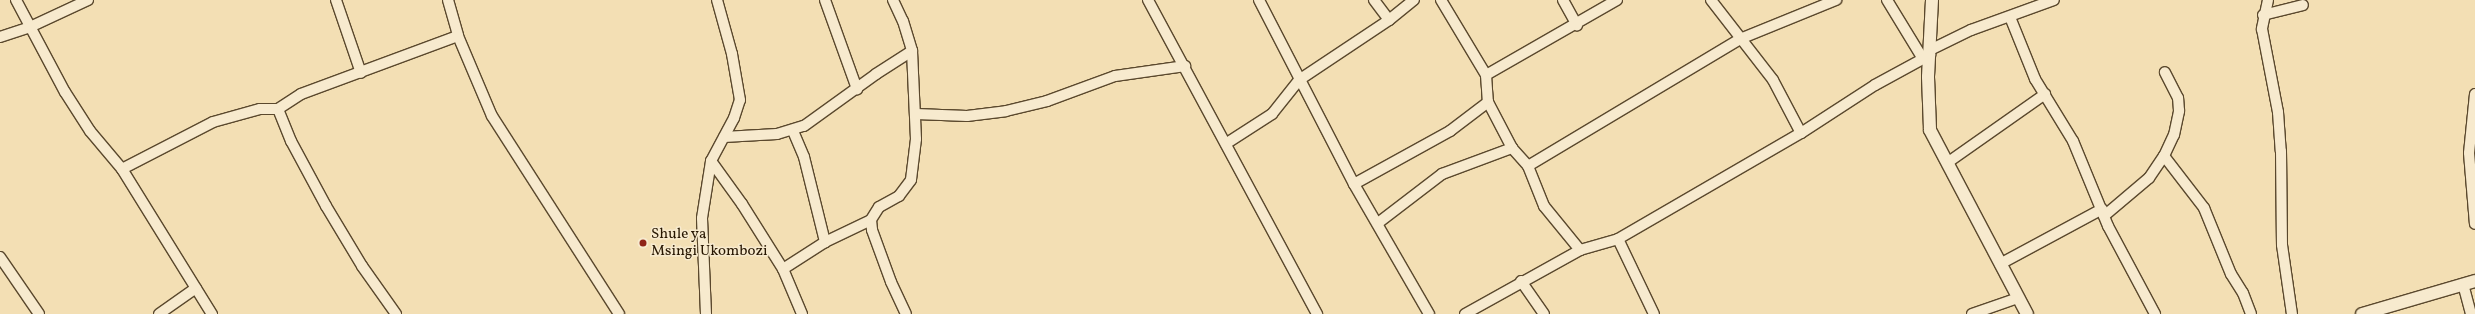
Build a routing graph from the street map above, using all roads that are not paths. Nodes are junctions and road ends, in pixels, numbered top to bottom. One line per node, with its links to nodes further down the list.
1 (16, 0): 26 (street)
2 (88, 0): 26 (street)
3 (336, 0): 34 (street)
4 (448, 0): 27 (street)
5 (717, 0): 45 (street)
6 (825, 0): 37 (street)
7 (893, 0): 30 (street)
8 (1148, 0): 32 (street)
9 (1259, 0): 36 (street)
10 (1374, 0): 24 (street)
11 (1414, 0): 24 (street)
12 (1441, 0): 35 (street)
13 (1563, 0): 25 (street)
14 (1617, 0): 25 (street)
15 (1711, 0): 29 (street)
16 (1836, 0): 29 (street)
17 (1887, 0): 31 (street)
18 (1932, 0): 31 (street)
19 (2054, 0): 23 (street)
20 (2268, 0): 22 (street)
21 (2303, 5): 22 (street)
22 (2264, 15): 87 (street)
23 (2010, 18): 31 (street); 38 (street)
24 (1389, 20): 36 (street)
25 (1577, 25): 35 (street)
26 (30, 27): 28 (street); 52 (street)
27 (458, 36): 34 (street); 74 (street)
28 (0, 37)
29 (1740, 39): 44 (street); 51 (street)
30 (912, 51): 37 (street); 42 (street)
31 (1927, 54): 44 (street); 50 (street)
32 (1185, 66): 42 (street); 46 (street)
33 (2165, 72): 48 (street)
34 (361, 73): 41 (street)
35 (1486, 75): 40 (street)
36 (1299, 80): 46 (street); 53 (street)
37 (856, 89): 43 (street)
38 (2045, 94): 50 (street); 54 (street)
39 (2475, 94): 57 (street)
40 (1488, 102): 47 (street); 53 (street)
41 (278, 109): 52 (street); 73 (street)
42 (916, 114): 55 (street)
43 (793, 131): 45 (street); 59 (street)
44 (1801, 133): 58 (street)
45 (724, 137): 49 (street)
46 (1227, 143): 78 (street)
47 (1512, 148): 51 (street); 56 (street)
48 (2164, 156): 54 (street); 86 (street)
49 (711, 161): 63 (street); 75 (street)
50 (1947, 164): 62 (street)
51 (1528, 166): 60 (street)
52 (122, 169): 67 (street)
53 (1354, 184): 56 (street)
54 (2103, 213): 62 (street); 85 (street)
55 (871, 220): 59 (street); 77 (street)
56 (1378, 223): 79 (street)
57 (2475, 224)
58 (1618, 239): 60 (street); 82 (street)
59 (825, 242): 63 (street)
60 (1580, 250): 64 (street)
61 (0, 257): 70 (street)
62 (2000, 264): 68 (street)
63 (784, 268): 76 (street)
64 (1521, 281): 80 (street); 81 (street)
65 (2475, 281): 66 (street)
66 (2463, 284): 69 (street); 89 (street)
67 (196, 288): 71 (street); 72 (street)
68 (2018, 298): 83 (street); 84 (street)
69 (2385, 310): 88 (street)
70 (39, 314)
71 (159, 314)
72 (212, 314)
73 (396, 314)
74 (619, 314)
75 (706, 314)
76 (802, 314)
77 (906, 314)
78 (1317, 314)
79 (1429, 314)
80 (1465, 314)
81 (1544, 314)
82 (1654, 314)
83 (1972, 314)
84 (2027, 314)
85 (2154, 314)
86 (2251, 314)
87 (2292, 314)
88 (2362, 314)
89 (2471, 314)

